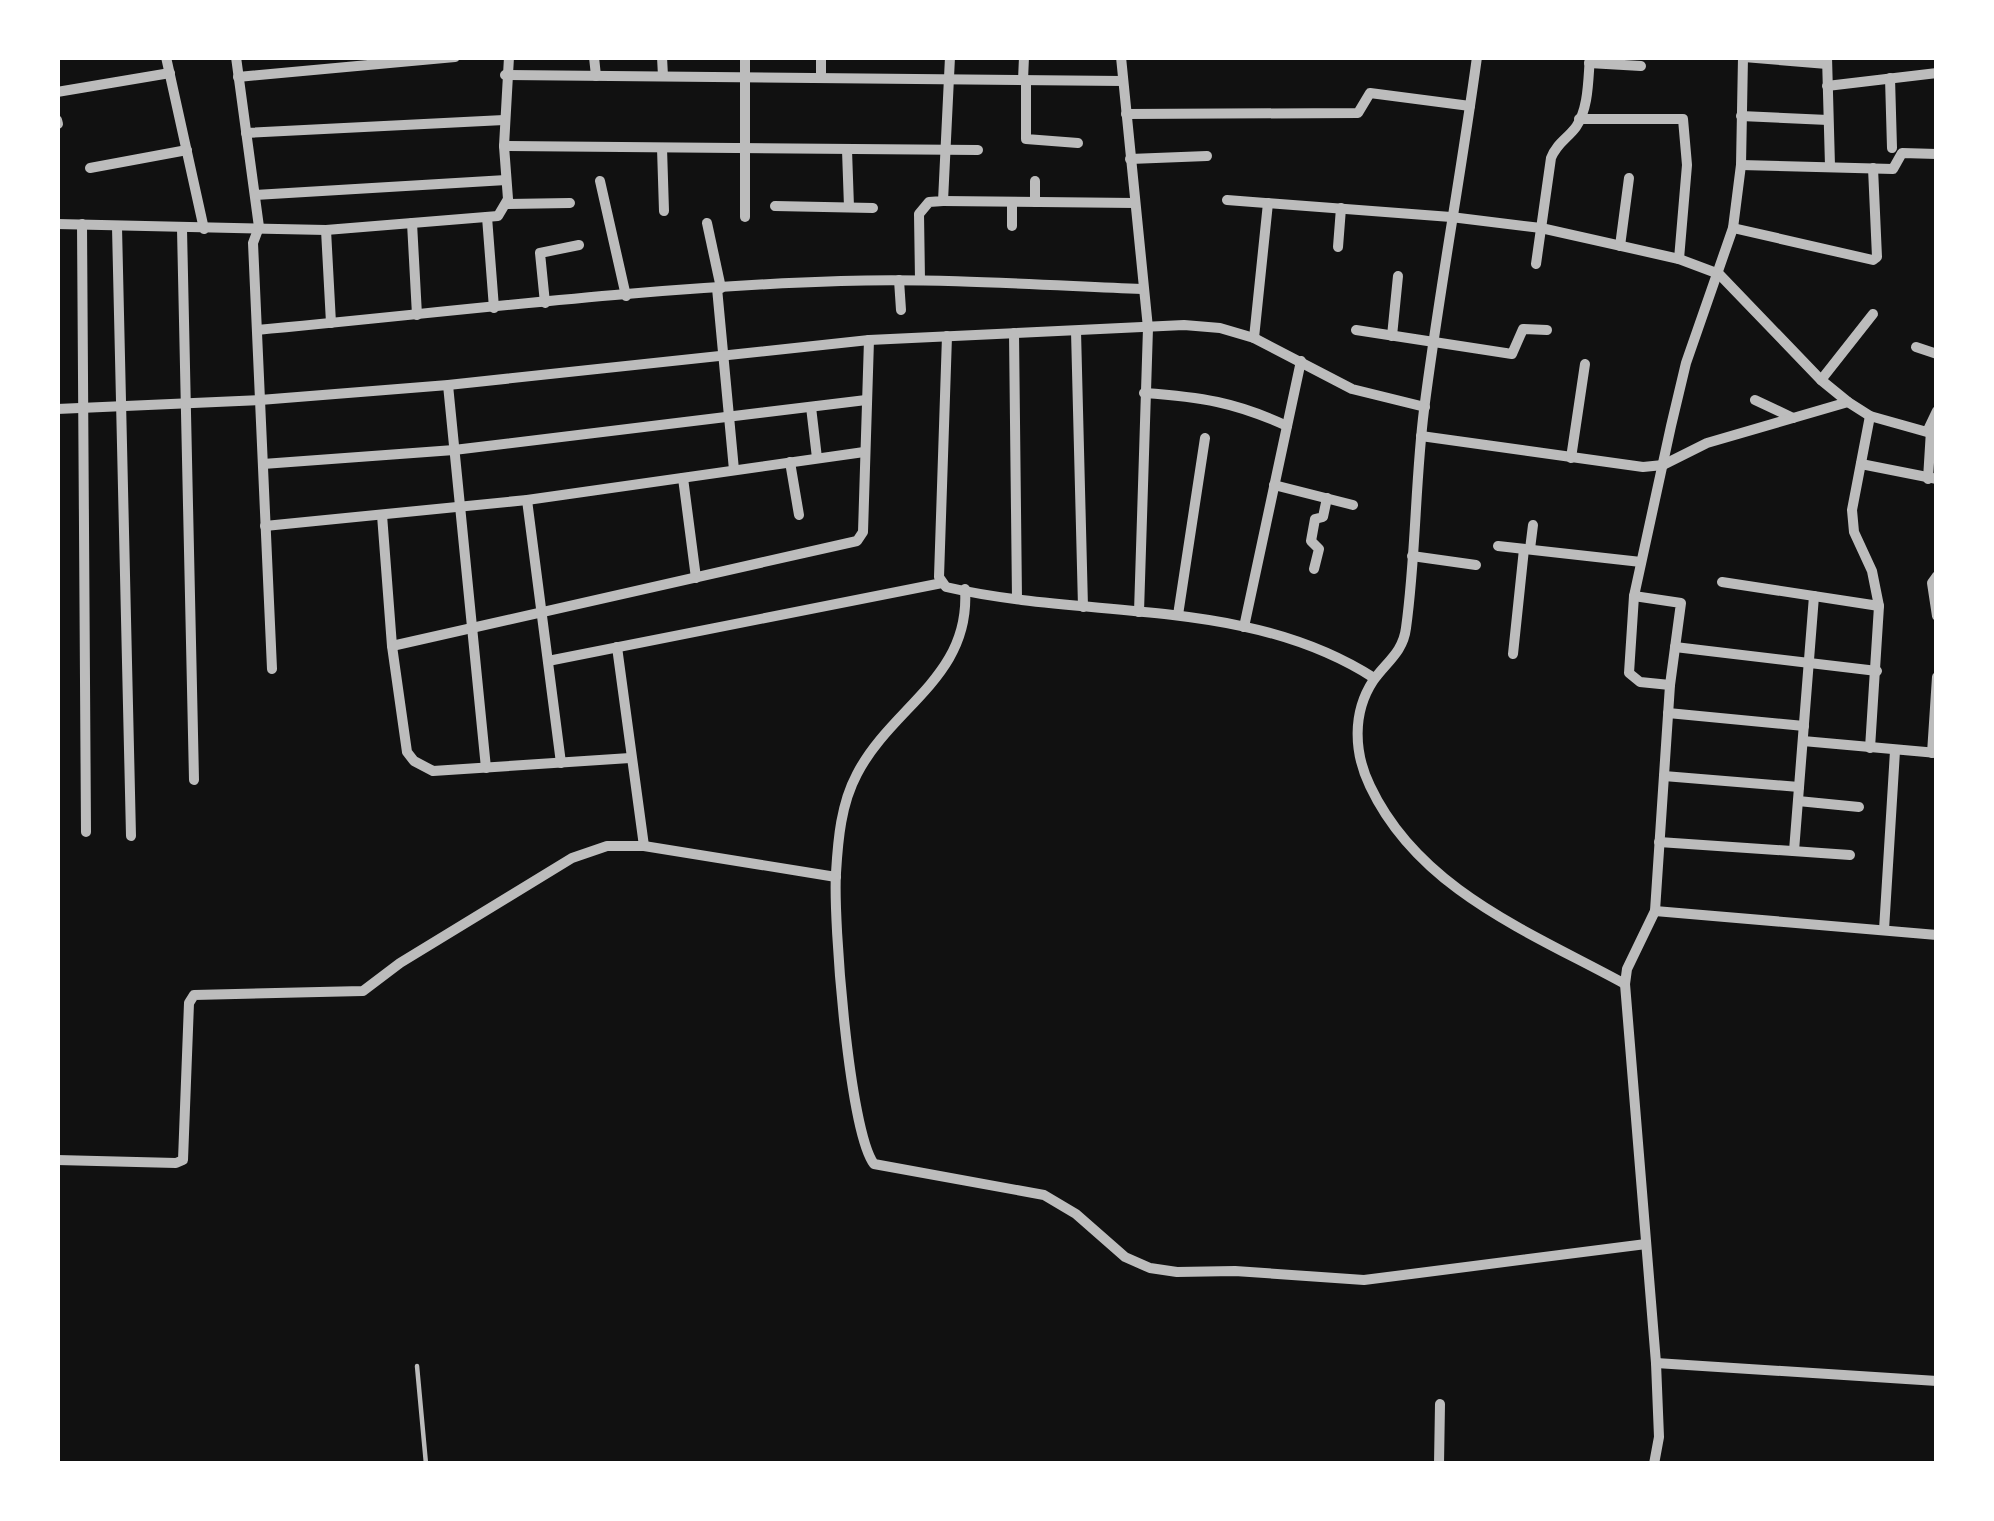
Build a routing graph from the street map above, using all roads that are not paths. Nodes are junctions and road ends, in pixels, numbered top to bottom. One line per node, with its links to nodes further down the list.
1 (166, 57): 19 (street)
2 (236, 57): 22 (street)
3 (455, 57): 22 (street)
4 (509, 57): 21 (street)
5 (594, 57): 23 (street)
6 (662, 57): 24 (street)
7 (746, 57): 25 (street)
8 (821, 57): 26 (street)
9 (950, 57): 28 (street)
10 (1024, 57): 29 (street)
11 (1121, 57): 30 (street)
12 (1477, 57): 33 (street)
13 (1743, 57): 15 (street); 37 (street)
14 (1933, 57): 20 (street)
15 (1775, 58): 17 (street)
16 (1589, 60): 18 (street); 35 (street)
17 (1827, 60): 31 (street)
18 (1642, 66)
19 (170, 73): 32 (street); 45 (street)
20 (1936, 73): 27 (street)
21 (505, 75): 23 (street); 36 (street)
22 (238, 76): 39 (street)
23 (596, 76): 24 (street)
24 (663, 76): 25 (street)
25 (746, 77): 26 (street); 44 (street)
26 (820, 78): 28 (street)
27 (1890, 78): 31 (street); 43 (street)
28 (949, 80): 29 (street); 48 (street)
29 (1025, 80): 30 (street); 40 (street)
30 (1123, 81): 34 (street)
31 (1827, 86): 38 (street)
32 (57, 92)
33 (1470, 106): 34 (street); 74 (street)
34 (1126, 114): 51 (street)
35 (1580, 119): 84 (street); 92 (street)
36 (504, 120): 39 (street); 41 (street)
37 (1740, 120): 38 (street); 52 (street)
38 (1828, 120): 53 (street)
39 (246, 133): 60 (street)
40 (1078, 143)
41 (503, 146): 42 (street); 57 (street)
42 (662, 148): 44 (street); 73 (street)
43 (1892, 148)
44 (746, 149): 46 (street); 76 (street)
45 (187, 150): 54 (street); 87 (street)
46 (847, 150): 48 (street); 70 (street)
47 (977, 150): 48 (street)
48 (945, 151): 62 (street)
49 (1937, 154): 55 (street)
50 (1208, 156): 51 (street)
51 (1130, 159): 65 (street)
52 (1741, 165): 53 (street); 85 (street)
53 (1829, 166): 55 (street)
54 (90, 168)
55 (1873, 168): 85 (street)
56 (1629, 178): 90 (street)
57 (506, 180): 60 (street); 68 (street)
58 (600, 181): 100 (street)
59 (1035, 181): 64 (street)
60 (255, 195): 83 (street)
61 (1227, 200): 67 (street)
62 (943, 202): 63 (street); 97 (street)
63 (1012, 202): 64 (street); 81 (street)
64 (1035, 202): 65 (street)
65 (1135, 202): 99 (street)
66 (570, 203): 68 (street)
67 (1268, 203): 72 (street); 115 (street)
68 (508, 205): 75 (street)
69 (775, 206): 70 (street)
70 (849, 207): 71 (street)
71 (873, 208)
72 (1341, 208): 74 (street); 91 (street)
73 (664, 211)
74 (1451, 217): 84 (street); 117 (street)
75 (487, 218): 77 (street); 102 (street)
76 (745, 218)
77 (412, 223): 88 (street); 105 (street)
78 (707, 223): 98 (street)
79 (57, 224): 80 (street)
80 (82, 224): 82 (street); 135 (street)
81 (1012, 226)
82 (117, 227): 86 (street); 133 (street)
83 (259, 227): 87 (street); 88 (street); 108 (street)
84 (1541, 228): 90 (street); 93 (street)
85 (1733, 228): 94 (street)
86 (182, 229): 87 (street); 130 (street)
87 (204, 229)
88 (326, 230): 106 (street)
89 (579, 245): 101 (street)
90 (1620, 246): 92 (street)
91 (1338, 248)
92 (1679, 259): 94 (street)
93 (1536, 264)
94 (1719, 274): 123 (street); 153 (street)
95 (1399, 276): 114 (street)
96 (899, 280): 97 (street); 98 (street); 103 (street)
97 (920, 280): 99 (street)
98 (719, 288): 100 (street); 119 (street)
99 (1142, 289): 107 (street)
100 (626, 296): 101 (street)
101 (545, 303): 102 (street)
102 (494, 308): 105 (street)
103 (901, 310)
104 (1873, 314): 123 (street)
105 (417, 315): 106 (street)
106 (331, 323): 108 (street)
107 (1148, 328): 111 (street); 115 (street); 125 (street)
108 (257, 330): 126 (street)
109 (1356, 330): 114 (street)
110 (1547, 330): 117 (street)
111 (1076, 331): 112 (street); 181 (street)
112 (1014, 333): 113 (street); 179 (street)
113 (947, 336): 116 (street); 175 (street)
114 (1392, 336): 117 (street)
115 (1255, 338): 121 (street)
116 (869, 340): 119 (street); 127 (street)
117 (1434, 343): 132 (street)
118 (1916, 347): 120 (street)
119 (723, 354): 124 (street); 138 (street)
120 (1937, 354)
121 (1301, 361): 132 (street); 142 (street)
122 (1585, 364): 149 (street)
123 (1821, 380): 129 (street)
124 (448, 385): 126 (street); 146 (street)
125 (1144, 393): 142 (street); 183 (street)
126 (260, 400): 130 (street); 151 (street)
127 (866, 400): 134 (street); 147 (street)
128 (1755, 400): 140 (street)
129 (1848, 402): 139 (street); 140 (street)
130 (186, 404): 133 (street); 209 (street)
131 (686, 404): 141 (street)
132 (1425, 406): 144 (street)
133 (121, 407): 135 (street); 214 (street)
134 (811, 407): 138 (street); 148 (street)
135 (83, 408): 136 (street); 213 (street)
136 (57, 409)
137 (1937, 411): 143 (street)
138 (729, 416): 141 (street); 154 (street)
139 (1870, 416): 143 (street); 152 (street)
140 (1792, 418): 153 (street)
141 (688, 422): 146 (street)
142 (1287, 426): 157 (street)
143 (1930, 431): 156 (street)
144 (1421, 436): 149 (street); 168 (street)
145 (1204, 437): 184 (street)
146 (454, 450): 151 (street); 161 (street)
147 (864, 452): 148 (street); 173 (street)
148 (817, 458): 150 (street)
149 (1571, 458): 153 (street)
150 (790, 462): 154 (street); 163 (street)
151 (263, 464): 165 (street)
152 (1861, 464): 156 (street); 180 (street)
153 (1663, 465): 169 (street)
154 (734, 470): 155 (street)
155 (683, 478): 159 (street); 173 (street)
156 (1933, 479)
157 (1274, 485): 158 (street); 186 (street)
158 (1327, 498): 160 (street); 171 (street)
159 (527, 500): 161 (street); 182 (street)
160 (1353, 505)
161 (460, 508): 162 (street); 187 (street)
162 (382, 515): 165 (street); 188 (street)
163 (800, 515)
164 (1533, 525): 167 (street)
165 (265, 526): 194 (street)
166 (1498, 546): 167 (street)
167 (1527, 549): 169 (street); 191 (street)
168 (1412, 556): 170 (street); 197 (street)
169 (1642, 562): 177 (street)
170 (1476, 565)
171 (1314, 569)
172 (1937, 576): 185 (street)
173 (696, 578): 182 (street)
174 (1722, 583): 178 (street)
175 (944, 585): 176 (street); 189 (street)
176 (965, 590): 179 (street); 219 (street)
177 (1634, 596): 190 (street); 198 (street)
178 (1814, 596): 180 (street); 193 (street)
179 (1017, 599): 181 (street)
180 (1879, 606): 195 (street)
181 (1083, 608): 183 (street)
182 (541, 610): 187 (street); 192 (street)
183 (1139, 612): 184 (street)
184 (1178, 615): 186 (street)
185 (1937, 616)
186 (1244, 627): 197 (street)
187 (473, 630): 188 (street); 207 (street)
188 (392, 646): 207 (street)
189 (617, 647): 192 (street); 205 (street)
190 (1675, 647): 193 (street); 198 (street)
191 (1513, 654)
192 (548, 661): 206 (street)
193 (1809, 663): 195 (street); 200 (street)
194 (272, 669)
195 (1877, 671): 202 (street)
196 (1937, 677): 204 (street)
197 (1374, 678): 223 (street)
198 (1670, 685): 199 (street)
199 (1668, 713): 200 (street); 208 (street)
200 (1804, 725): 201 (street)
201 (1803, 741): 202 (street); 210 (street)
202 (1870, 748): 203 (street)
203 (1895, 751): 204 (street); 221 (street)
204 (1935, 753)
205 (630, 758): 206 (street); 216 (street)
206 (561, 763): 207 (street)
207 (486, 768)
208 (1664, 776): 210 (street); 215 (street)
209 (194, 780)
210 (1799, 787): 211 (street)
211 (1798, 801): 212 (street); 217 (street)
212 (1859, 807)
213 (86, 832)
214 (130, 836)
215 (1659, 842): 217 (street); 220 (street)
216 (644, 846): 219 (street); 224 (street)
217 (1794, 851): 218 (street)
218 (1850, 855)
219 (836, 877): 225 (street)
220 (1654, 911): 221 (street); 223 (street)
221 (1884, 930): 222 (street)
222 (1937, 935)
223 (1625, 984): 225 (street)
224 (57, 1160)
225 (1646, 1244): 226 (street)
226 (1656, 1363): 228 (street); 232 (street)
227 (417, 1366): 230 (lane)
228 (1937, 1381)
229 (1440, 1404): 231 (street)
230 (426, 1464)
231 (1439, 1464)
232 (1654, 1464)

